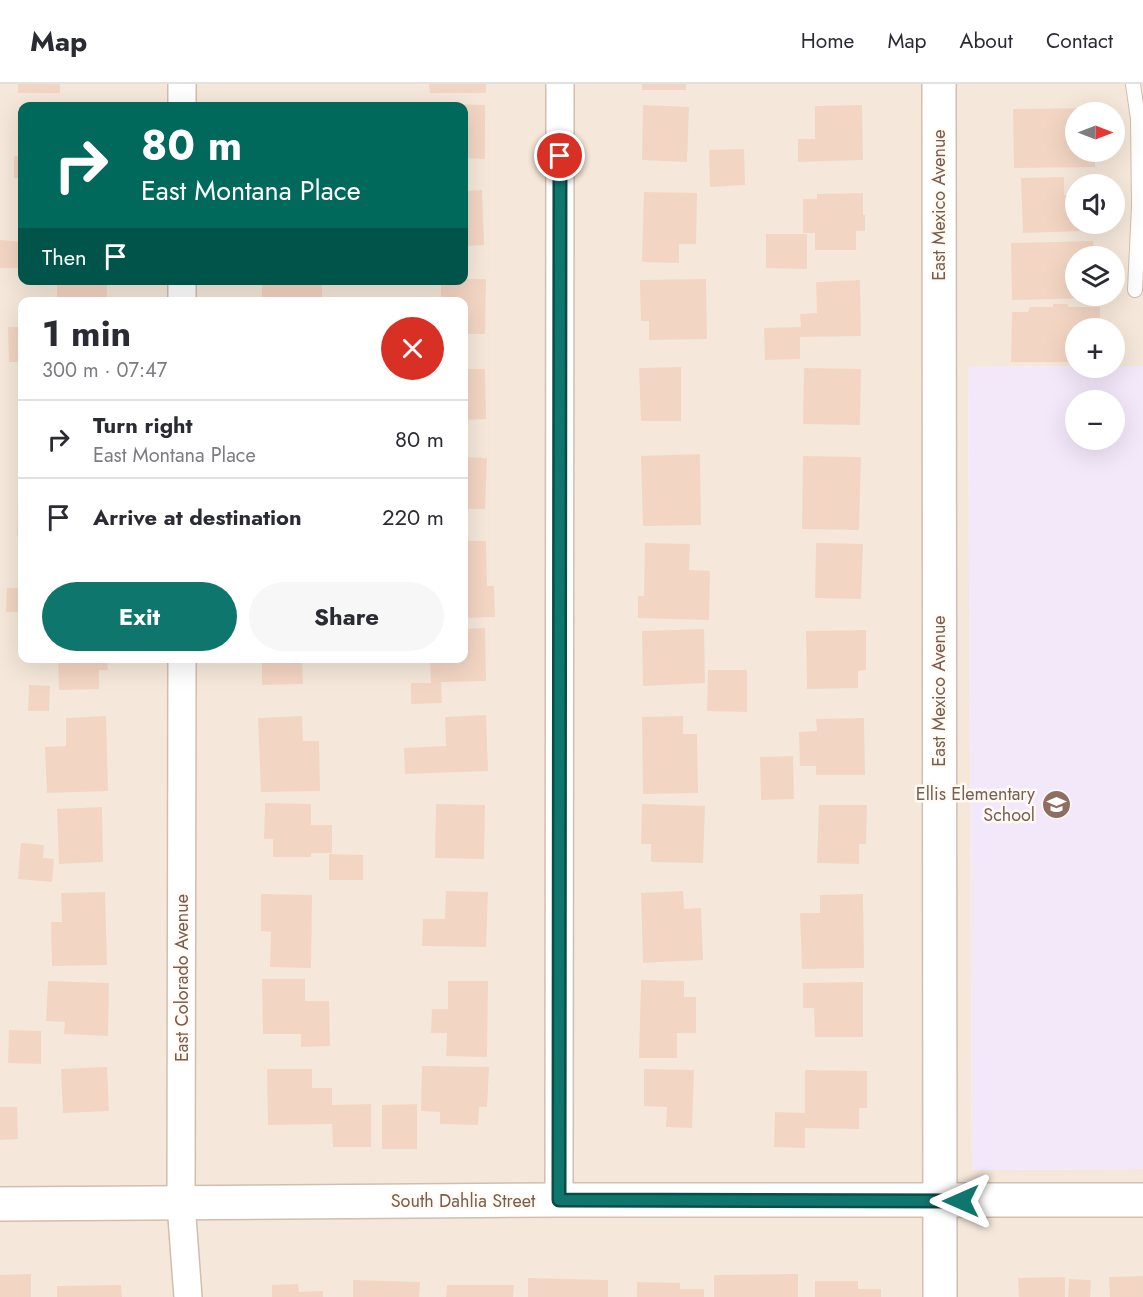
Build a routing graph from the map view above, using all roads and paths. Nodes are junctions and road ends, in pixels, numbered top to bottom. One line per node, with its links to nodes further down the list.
1 (182, 84): 5 (street)
2 (561, 84): 9 (street)
3 (939, 84): 11 (street, East Mexico Avenue)
4 (1133, 84): 6 (lane)
5 (182, 102)
6 (1141, 207): 7 (lane)
7 (1135, 290)
8 (182, 663): 13 (street, East Colorado Avenue)
9 (559, 1200): 11 (street, South Dahlia Street); 13 (street, South Dahlia Street)
10 (1143, 1200): 11 (street, South Dahlia Street)
11 (940, 1201): 15 (street, East Mexico Avenue)
12 (0, 1204): 13 (street, South Dahlia Street)
13 (182, 1204): 14 (street, East Colorado Avenue)
14 (188, 1297)
15 (940, 1297)

